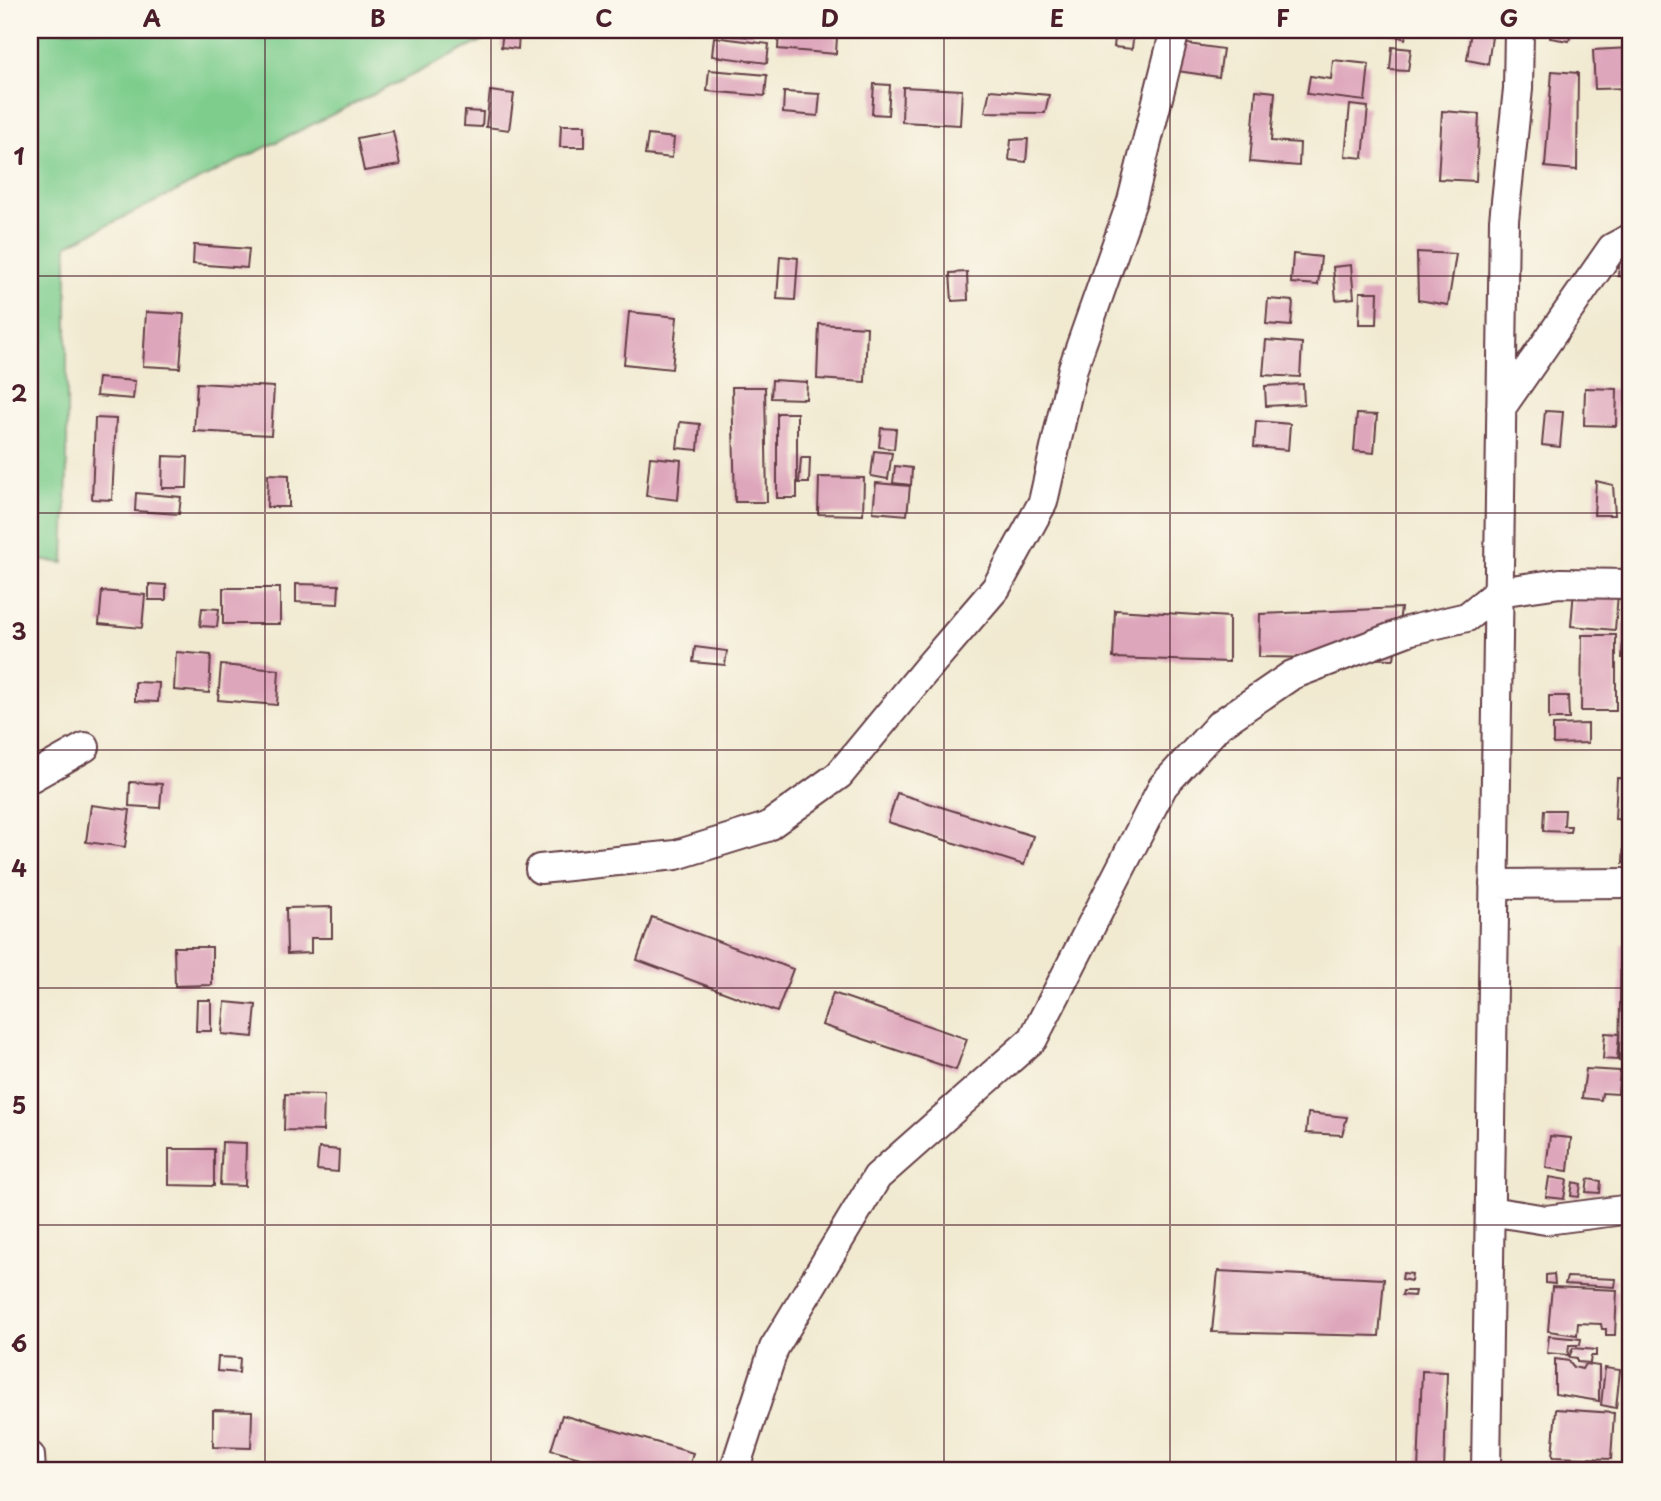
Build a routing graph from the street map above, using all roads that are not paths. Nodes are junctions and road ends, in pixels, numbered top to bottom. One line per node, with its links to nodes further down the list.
1 (1175, 30): 9 (street)
2 (1519, 30): 4 (street)
3 (1631, 238): 4 (street)
4 (1501, 408): 6 (street)
5 (1631, 584): 6 (street)
6 (1499, 592): 11 (street); 16 (street)
7 (85, 747): 8 (street)
8 (30, 778)
9 (540, 869)
10 (1631, 883): 11 (street)
11 (1494, 884): 13 (street)
12 (1631, 1209): 13 (street)
13 (1490, 1210): 17 (street)
14 (30, 1456): 15 (street)
15 (31, 1471)
16 (734, 1471)
17 (1486, 1471)

